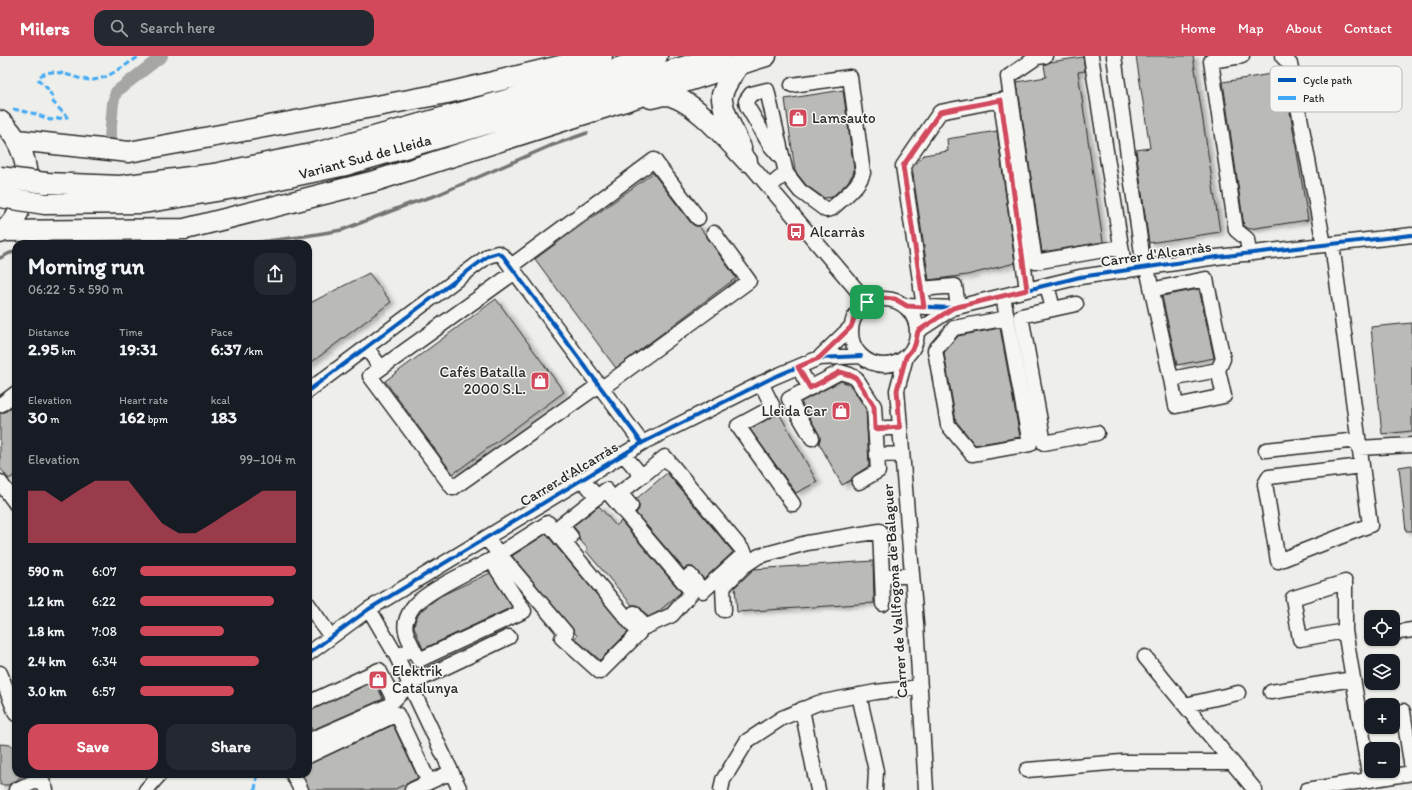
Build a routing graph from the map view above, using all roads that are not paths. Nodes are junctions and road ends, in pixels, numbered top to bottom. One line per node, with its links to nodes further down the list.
1 (602, 56): 16 (highway)
2 (657, 56): 20 (highway, Variant Sud de Lleida, bridge)
3 (721, 56): 22 (highway, Variant Sud de Lleida, bridge)
4 (766, 56): 10 (highway)
5 (1045, 56): 28 (street)
6 (1091, 56): 28 (street)
7 (1114, 56): 31 (street)
8 (1242, 56): 29 (street)
9 (1282, 56): 11 (street)
10 (739, 65): 13 (highway); 18 (highway)
11 (1290, 66)
12 (792, 85): 19 (street)
13 (608, 107): 18 (highway); 24 (highway)
14 (1300, 112): 27 (street)
15 (0, 121): 16 (highway)
16 (17, 140): 24 (highway)
17 (782, 159): 19 (street)
18 (747, 161): 21 (street)
19 (786, 173): 21 (street)
20 (0, 177)
21 (769, 187): 40 (street)
22 (0, 197)
23 (698, 218): 32 (street)
24 (1, 232)
25 (714, 233): 60 (street)
26 (1412, 235): 27 (street, Carrer d'Alcarràs)
27 (1328, 245): 29 (street, Carrer d'Alcarràs); 71 (street)
28 (1121, 247): 33 (street)
29 (1250, 254): 30 (street, Carrer d'Alcarràs)
30 (1203, 260): 31 (street, Carrer d'Alcarràs); 34 (street)
31 (1145, 268): 33 (street, Carrer d'Alcarràs); 58 (street)
32 (513, 269): 49 (street); 56 (street); 60 (street)
33 (1125, 271): 35 (street, Carrer d'Alcarràs)
34 (1206, 279): 36 (street); 57 (street)
35 (1047, 285): 38 (street, Carrer d'Alcarràs); 45 (street)
36 (1160, 288)
37 (921, 289): 38 (street); 43 (street); 44 (street)
38 (1027, 290): 39 (street, Carrer d'Alcarràs)
39 (1003, 296): 44 (street, Carrer d'Alcarràs); 46 (street)
40 (867, 302): 42 (street); 47 (street)
41 (1076, 304): 45 (street)
42 (907, 306): 43 (street, Carrer d'Alcarràs); 48 (street)
43 (924, 307): 44 (street, Carrer d'Alcarràs)
44 (956, 307): 48 (street, Carrer d'Alcarràs)
45 (1053, 309): 68 (street)
46 (1007, 318): 50 (street); 50 (street)
47 (851, 327): 51 (street); 53 (street, Carrer d'Alcarràs)
48 (917, 336): 50 (street); 52 (street)
49 (366, 347): 56 (street); 61 (street)
50 (935, 350)
51 (861, 356): 53 (street, Carrer d'Alcarràs); 54 (street)
52 (906, 357): 54 (street); 63 (street)
53 (819, 358): 55 (street, Carrer d'Alcarràs)
54 (882, 365): 63 (street)
55 (798, 367): 59 (street, Carrer d'Alcarràs); 62 (street)
56 (381, 368): 60 (street)
57 (1218, 370): 58 (street); 58 (street)
58 (1171, 379)
59 (761, 383): 70 (street, Carrer d'Alcarràs); 84 (street)
60 (600, 387): 70 (street)
61 (312, 388)
62 (810, 388): 67 (street); 69 (street)
63 (897, 390): 66 (street, Carrer de Vallfogona de Balaguer)
64 (12, 396): 65 (street)
65 (0, 405)
66 (900, 427): 67 (street); 75 (street, Carrer de Vallfogona de Balaguer)
67 (875, 429): 76 (street)
68 (1097, 434)
69 (812, 438)
70 (642, 443): 74 (street, Carrer d'Alcarràs)
71 (1359, 444): 72 (street); 73 (street); 77 (street)
72 (1412, 445)
73 (1266, 450)
74 (623, 454): 78 (street); 79 (street, Carrer d'Alcarràs)
75 (902, 454): 76 (street); 88 (street, Carrer de Vallfogona de Balaguer)
76 (877, 455): 81 (street)
77 (1362, 466): 77 (street)
78 (642, 476): 78 (street)
79 (582, 479): 82 (street); 85 (street, Carrer d'Alcarràs)
80 (0, 482): 83 (street)
81 (859, 482)
82 (597, 497): 82 (street)
83 (12, 498)
84 (793, 504)
85 (486, 538): 86 (street); 90 (street, Carrer d'Alcarràs)
86 (499, 554): 86 (street)
87 (882, 576): 88 (street); 89 (street); 92 (street)
88 (912, 576): 104 (street, Carrer de Vallfogona de Balaguer)
89 (883, 604)
90 (369, 609): 94 (street, Carrer d'Alcarràs); 99 (street)
91 (312, 610): 94 (street)
92 (724, 610)
93 (1345, 631): 93 (street); 102 (street)
94 (331, 637): 96 (street, Carrer d'Alcarràs)
95 (509, 637): 103 (street)
96 (312, 647)
97 (414, 648): 97 (street); 99 (street)
98 (1145, 657): 111 (street)
99 (398, 658): 100 (street); 103 (street)
100 (379, 670): 108 (street); 109 (street)
101 (0, 672): 110 (street)
102 (1353, 679): 105 (street); 114 (street)
103 (410, 684): 108 (street); 121 (street)
104 (920, 687): 107 (street); 136 (street, Carrer de Vallfogona de Balaguer)
105 (1271, 692)
106 (1238, 693): 111 (street)
107 (860, 695): 112 (street); 135 (street)
108 (394, 700): 116 (street)
109 (312, 701)
110 (12, 704)
111 (1185, 705): 118 (street)
112 (802, 709): 133 (street); 134 (street)
113 (1400, 712): 119 (street)
114 (1364, 716)
115 (1366, 734): 125 (street)
116 (312, 739)
117 (312, 754): 127 (street)
118 (1232, 762): 120 (street); 137 (street)
119 (1412, 769)
120 (1027, 770)
121 (451, 772): 127 (street); 132 (street)
122 (1412, 773): 125 (street)
123 (156, 778): 129 (street)
124 (295, 778): 130 (street)
125 (1370, 780): 138 (street)
126 (42, 781): 128 (street)
127 (429, 782): 131 (street)
128 (16, 790)
129 (146, 790)
130 (300, 790)
131 (412, 790)
132 (460, 790)
133 (721, 790)
134 (818, 790)
135 (876, 790)
136 (926, 790)
137 (1255, 790)
138 (1307, 790)

